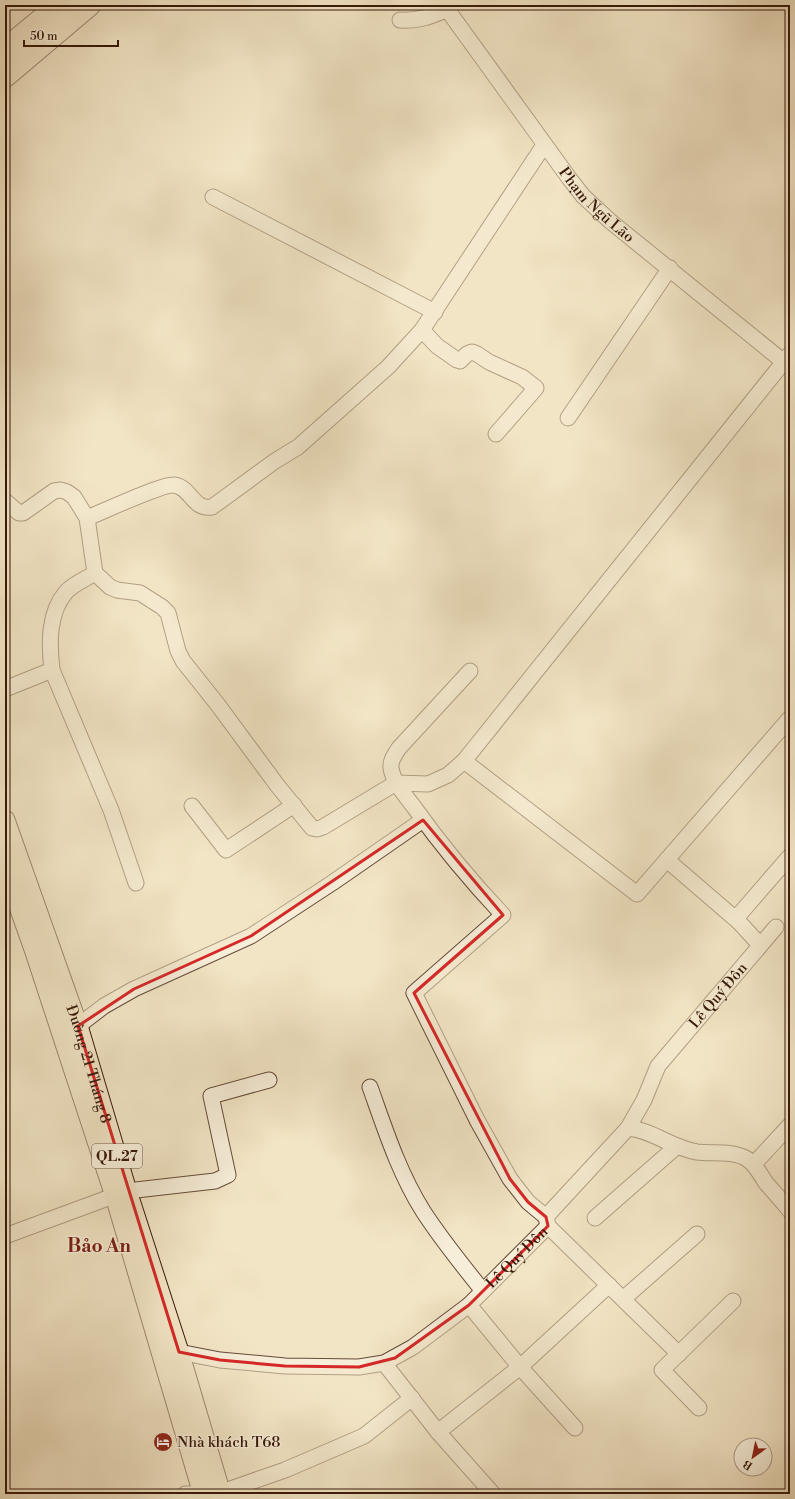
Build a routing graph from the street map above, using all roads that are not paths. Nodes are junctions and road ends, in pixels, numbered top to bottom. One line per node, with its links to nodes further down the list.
1 (59, 5): 5 (highway)
2 (89, 5): 6 (highway)
3 (445, 7): 4 (street); 7 (street, Phạm Ngũ Lão)
4 (400, 20)
5 (5, 50)
6 (5, 76)
7 (544, 145): 9 (street, Phạm Ngũ Lão); 10 (street)
8 (213, 197): 10 (street)
9 (670, 268): 12 (street, Phạm Ngũ Lão); 13 (street)
10 (435, 312): 11 (street)
11 (422, 330): 14 (street); 16 (street)
12 (788, 361): 22 (street)
13 (568, 418)
14 (496, 434)
15 (5, 501): 16 (street)
16 (87, 518): 17 (street)
17 (95, 573): 18 (street); 24 (street)
18 (52, 670): 20 (street); 31 (street)
19 (470, 671): 23 (street)
20 (5, 689)
21 (790, 718): 29 (street)
22 (464, 761): 23 (street); 29 (street)
23 (396, 783): 24 (street); 27 (street)
24 (294, 805): 25 (street)
25 (192, 806)
26 (5, 820): 35 (main road, Đường 21 Tháng 8 / QL.27)
27 (423, 820): 35 (street); 45 (street)
28 (790, 856): 32 (street)
29 (667, 860): 32 (street)
30 (5, 867): 42 (main road, Đường 21 Tháng 8 / QL.27)
31 (136, 883)
32 (739, 922): 34 (street)
33 (776, 927): 34 (street, Lê Quý Đôn)
34 (760, 945): 39 (street, Lê Quý Đôn)
35 (78, 1026): 42 (main road, Đường 21 Tháng 8 / QL.27)
36 (269, 1080): 42 (street)
37 (370, 1087): 49 (street)
38 (790, 1125): 41 (street)
39 (628, 1128): 40 (street); 45 (street, Lê Quý Đôn)
40 (677, 1146): 41 (street); 44 (street)
41 (754, 1164): 43 (street)
42 (121, 1193): 47 (street); 53 (main road, Đường 21 Tháng 8 / QL.27); 63 (main road, Đường 21 Tháng 8 / QL.27)
43 (790, 1211)
44 (595, 1218)
45 (547, 1222): 48 (street); 49 (street, Lê Quý Đôn)
46 (698, 1234): 50 (street)
47 (5, 1236)
48 (609, 1285): 50 (street); 56 (street)
49 (483, 1291): 52 (street, Lê Quý Đôn)
50 (623, 1300): 54 (street)
51 (733, 1301): 54 (street)
52 (469, 1305): 55 (street, Lê Quý Đôn); 56 (street)
53 (179, 1352): 55 (street, Lê Quý Đôn); 63 (main road, Đường 21 Tháng 8 / QL.27)
54 (679, 1354): 58 (street)
55 (384, 1363): 57 (street)
56 (520, 1367): 59 (street); 60 (street)
57 (412, 1398): 60 (street); 63 (street)
58 (699, 1408)
59 (575, 1428)
60 (438, 1432): 64 (street)
61 (185, 1494): 62 (street)
62 (191, 1494)
63 (215, 1494)
64 (493, 1494)

